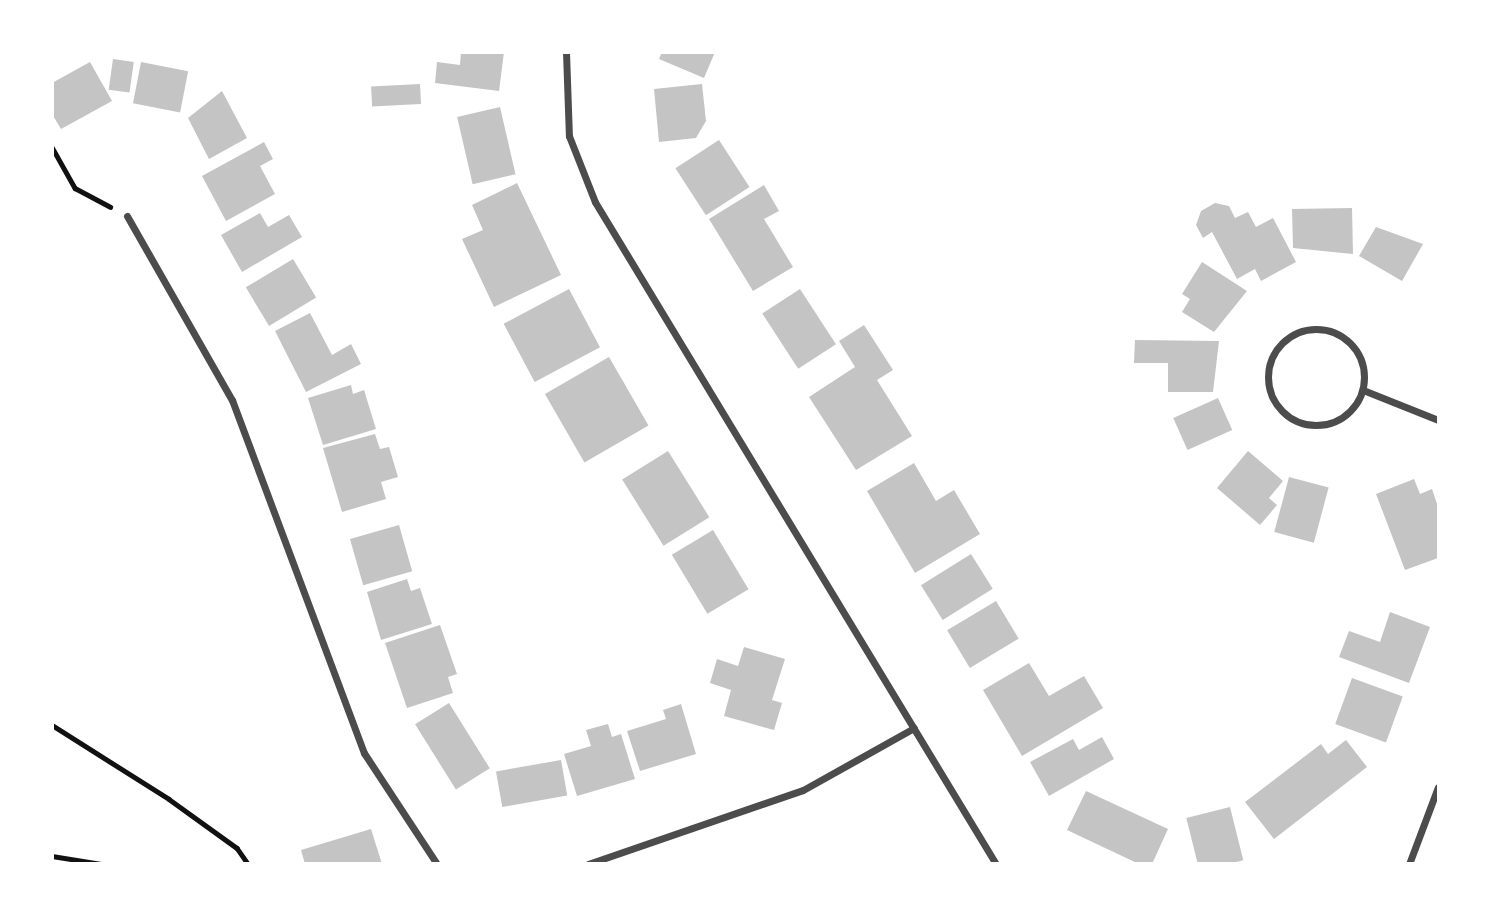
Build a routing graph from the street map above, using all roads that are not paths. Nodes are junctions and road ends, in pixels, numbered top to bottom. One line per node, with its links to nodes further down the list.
1 (566, 52): 5 (street)
2 (127, 216): 8 (street)
3 (1363, 390): 3 (street); 4 (street)
4 (1438, 420)
5 (914, 728): 9 (street); 10 (street)
6 (1438, 787): 7 (street)
7 (1409, 862)
8 (437, 863)
9 (588, 863)
10 (996, 863)

